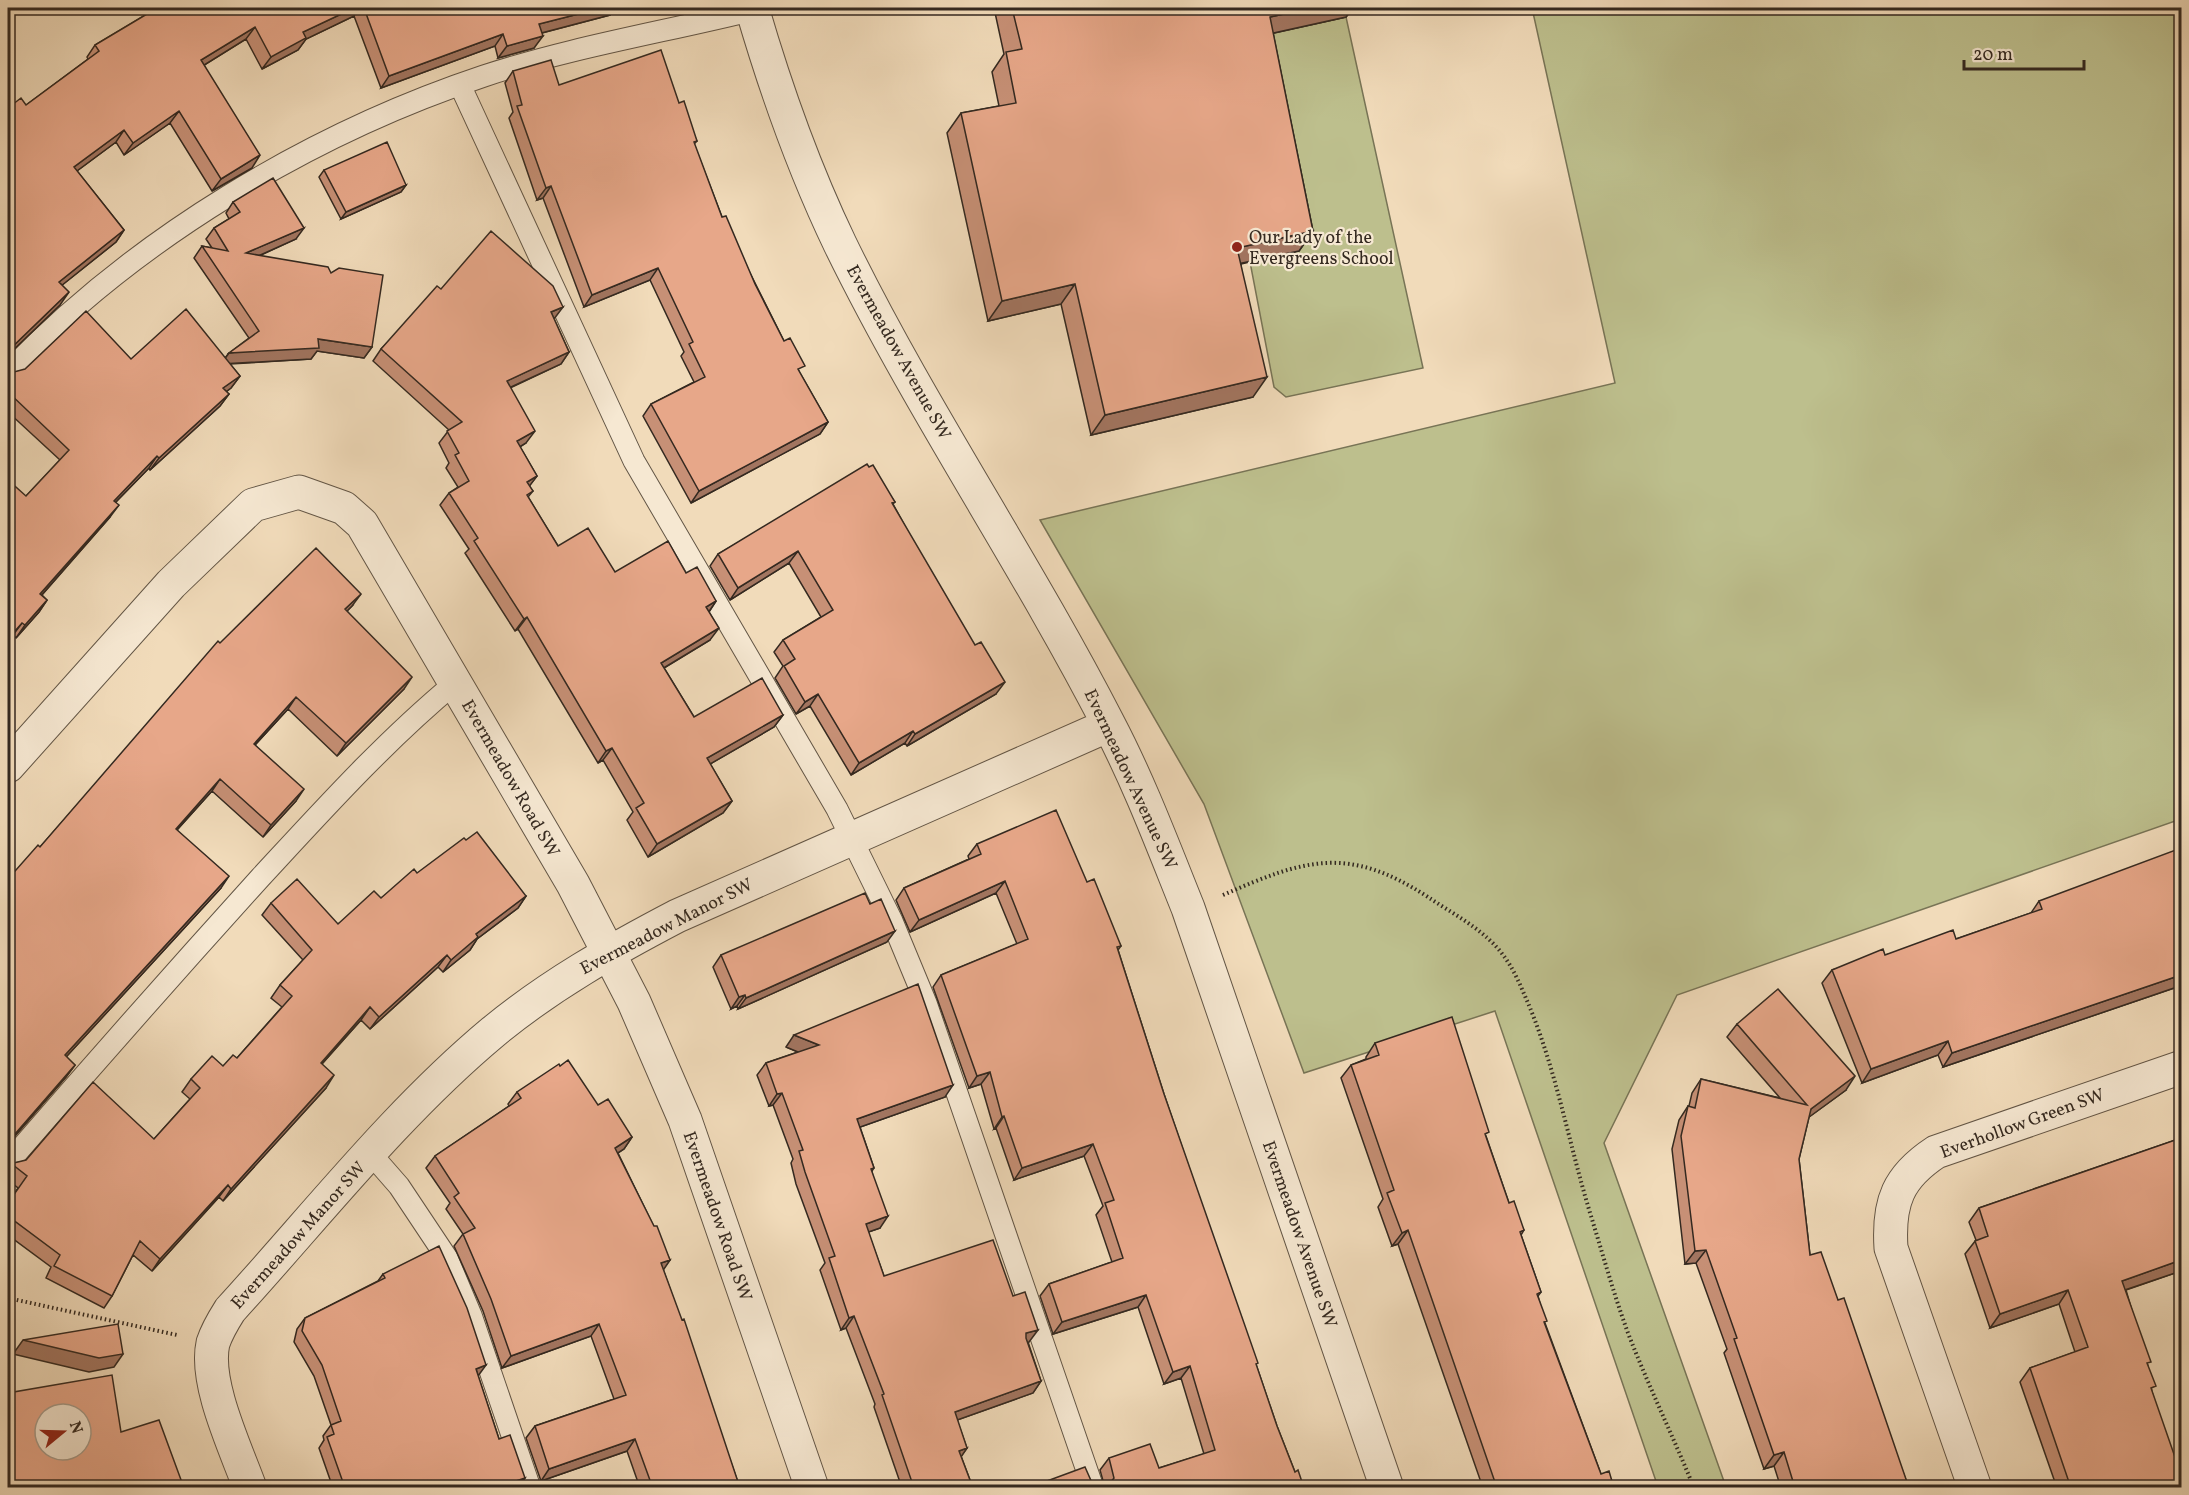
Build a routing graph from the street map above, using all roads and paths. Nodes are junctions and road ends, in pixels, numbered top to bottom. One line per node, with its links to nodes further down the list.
1 (753, 9): 2 (lane); 5 (street, Evermeadow Avenue SW)
2 (460, 85): 3 (lane); 7 (lane)
3 (8, 372)
4 (455, 683): 6 (street, Evermeadow Road SW); 9 (street, Evermeadow Road SW); 12 (lane)
5 (1109, 725): 7 (street, Evermeadow Manor SW); 8 (street, Evermeadow Avenue SW)
6 (8, 766)
7 (852, 837): 9 (street, Evermeadow Manor SW); 18 (lane)
8 (1188, 908): 19 (street, Evermeadow Avenue SW); 20 (path)
9 (609, 951): 11 (street, Evermeadow Manor SW); 17 (street, Evermeadow Road SW)
10 (2181, 1067): 21 (street, Everhollow Green SW)
11 (371, 1154): 14 (street, Evermeadow Manor SW); 16 (lane)
12 (8, 1163)
13 (8, 1298): 14 (path)
14 (213, 1345): 15 (street, Evermeadow Manor SW)
15 (250, 1488)
16 (530, 1488)
17 (812, 1488)
18 (1093, 1488)
19 (1387, 1488)
20 (1695, 1488)
21 (1975, 1488)

